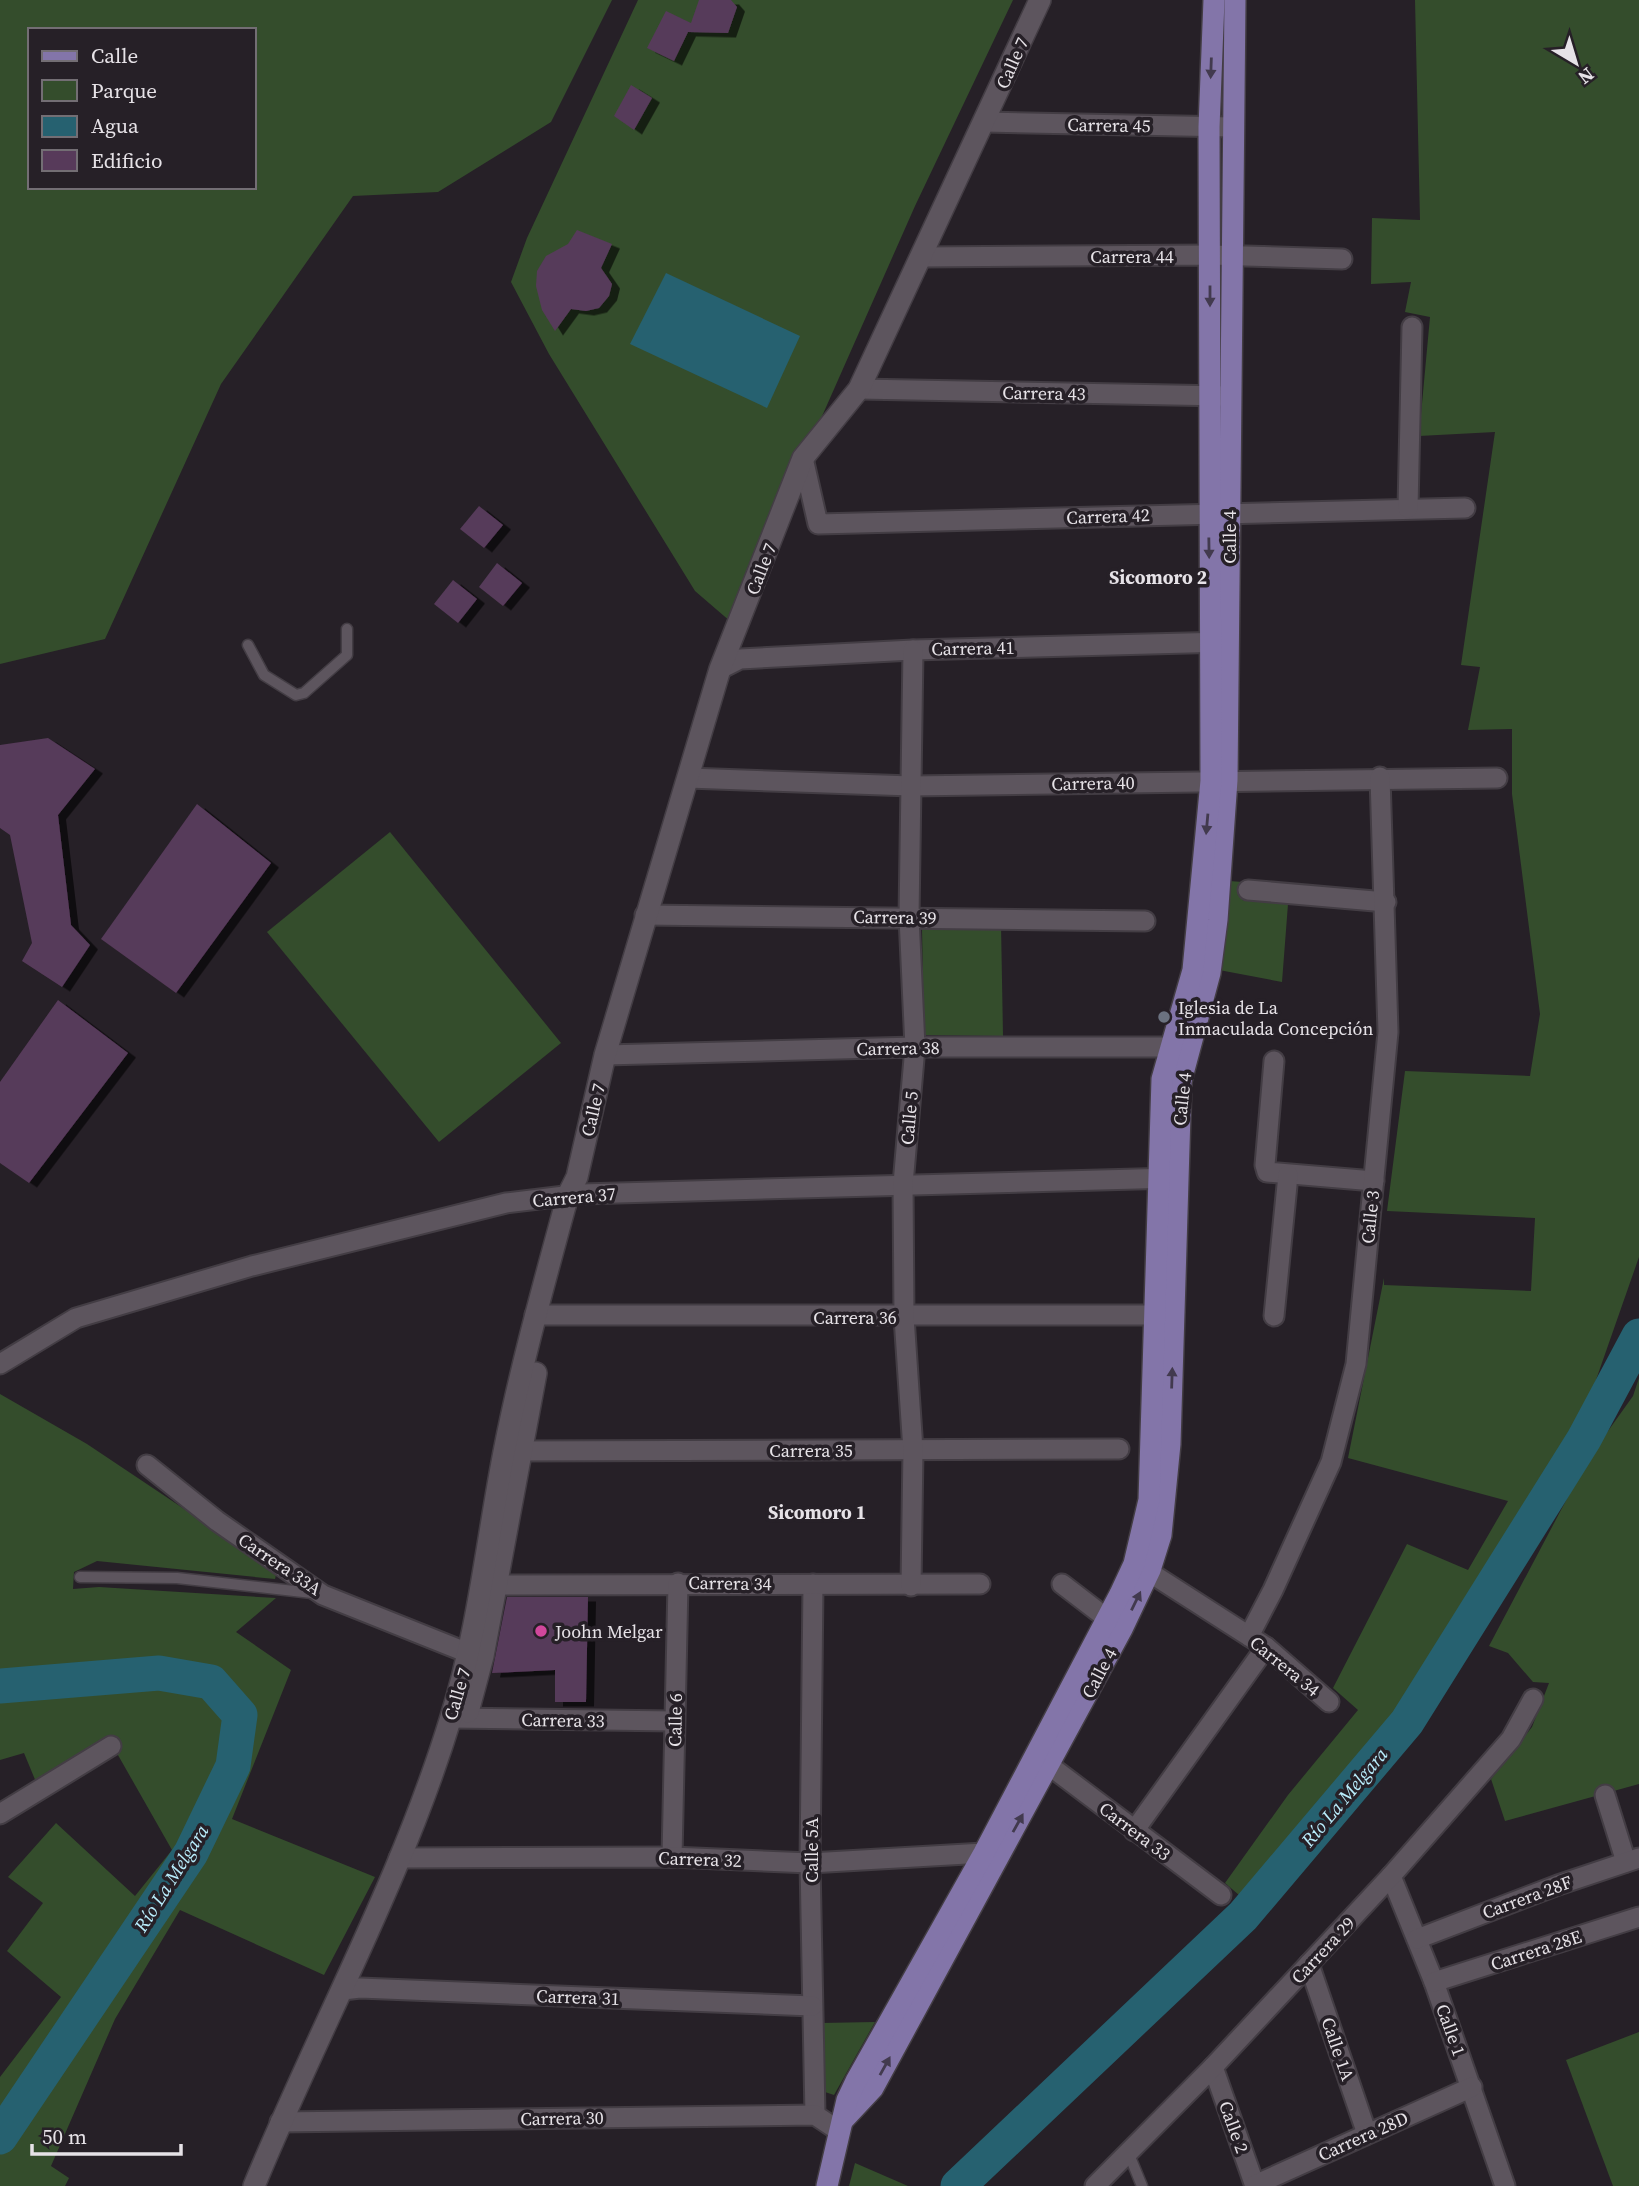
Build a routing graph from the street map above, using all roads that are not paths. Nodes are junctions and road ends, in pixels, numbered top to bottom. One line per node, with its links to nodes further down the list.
1 (1040, 0): 4 (street, Calle 7)
2 (1214, 0): 5 (main road, Calle 4, one-way to 5)
3 (1235, 0): 6 (main road, Calle 4)
4 (985, 122): 5 (street, Carrera 45); 9 (street, Calle 7)
5 (1209, 127): 6 (street, Carrera 45); 7 (main road, Calle 4)
6 (1232, 127): 8 (main road, Calle 4)
7 (1211, 255): 8 (street, Carrera 44); 9 (street, Carrera 44); 13 (main road, Calle 4, one-way to 13)
8 (1232, 256): 10 (street, Carrera 44); 13 (main road, Calle 4)
9 (922, 257): 12 (street, Calle 7)
10 (1342, 259)
11 (1412, 327): 15 (street)
12 (859, 389): 13 (street, Carrera 43); 14 (street, Calle 7)
13 (1219, 395): 17 (main road, Calle 4)
14 (803, 458): 17 (street, Carrera 42); 22 (street, Calle 7)
15 (1408, 508): 16 (street, Carrera 42); 17 (street, Carrera 42)
16 (1465, 508)
17 (1219, 513): 19 (main road, Calle 4)
18 (347, 629): 20 (lane)
19 (1219, 642): 21 (street, Carrera 41); 26 (main road, Calle 4)
20 (248, 645)
21 (914, 650): 22 (street, Carrera 41); 27 (street, Calle 5)
22 (720, 669): 23 (street, Calle 7)
23 (688, 778): 27 (street, Carrera 40); 30 (street, Calle 7)
24 (1380, 778): 25 (street, Carrera 40); 26 (street, Carrera 40); 29 (street, Calle 3)
25 (1497, 778)
26 (1219, 780): 27 (street, Carrera 40); 34 (main road, Calle 4)
27 (911, 786): 31 (street, Calle 5)
28 (1248, 890): 29 (street)
29 (1386, 902): 39 (street, Calle 3)
30 (645, 915): 31 (street, Carrera 39); 35 (street, Calle 7)
31 (909, 917): 32 (street, Carrera 39); 33 (street, Calle 5)
32 (1145, 921)
33 (915, 1047): 34 (street, Carrera 38); 35 (street, Carrera 38); 40 (street, Calle 5)
34 (1180, 1047): 38 (main road, Calle 4)
35 (605, 1055): 41 (street, Calle 7)
36 (1274, 1061): 37 (street)
37 (1288, 1175): 39 (street); 44 (street)
38 (1167, 1178): 40 (street, Carrera 37); 42 (main road, Calle 4)
39 (1374, 1181): 61 (street, Calle 3)
40 (903, 1184): 41 (street, Carrera 37); 45 (street, Calle 5)
41 (575, 1189): 43 (street, Calle 7); 46 (street, Carrera 37)
42 (1164, 1314): 45 (street, Carrera 36); 51 (main road, Calle 4)
43 (542, 1316): 45 (street, Carrera 36); 49 (street, Calle 7)
44 (1274, 1316)
45 (904, 1317): 48 (street, Calle 5)
46 (0, 1364)
47 (1119, 1448): 48 (street, Carrera 35)
48 (913, 1450): 49 (street, Carrera 35); 58 (street, Calle 5)
49 (512, 1451): 57 (street, Calle 7)
50 (146, 1465): 59 (street, Carrera 33A)
51 (1142, 1567): 60 (main road, Calle 4); 61 (street, Carrera 34)
52 (80, 1577): 59 (lane)
53 (678, 1583): 54 (street, Carrera 34); 57 (street, Carrera 34); 67 (street, Calle 6)
54 (813, 1584): 58 (street, Carrera 34); 77 (street, Calle 5A)
55 (980, 1584): 58 (street, Carrera 34)
56 (1062, 1584): 60 (street)
57 (489, 1585): 63 (street, Calle 7); 66 (street, Calle 7)
58 (911, 1586)
59 (323, 1595): 63 (street, Carrera 33A)
60 (1115, 1624): 69 (main road, Calle 4); 75 (main road, Calle 4)
61 (1249, 1636): 62 (street, Carrera 34)
62 (1266, 1647): 65 (street, Carrera 34); 72 (street)
63 (468, 1653): 66 (street, Calle 7)
64 (1534, 1699): 78 (street, Carrera 29)
65 (1329, 1702)
66 (458, 1718): 67 (street, Carrera 33); 73 (street, Calle 7)
67 (674, 1721): 74 (street, Calle 6)
68 (111, 1746): 71 (street)
69 (1051, 1766): 72 (street, Carrera 33); 75 (main road, Calle 4, one-way to 69)
70 (1605, 1795): 76 (street)
71 (0, 1814)
72 (1134, 1830): 79 (street, Carrera 33)
73 (407, 1857): 74 (street, Carrera 32); 84 (street, Calle 7)
74 (672, 1857): 77 (street, Carrera 32)
75 (990, 1859): 77 (street, Carrera 32); 90 (main road, Calle 4)
76 (1633, 1860): 81 (street, Carrera 28F)
77 (810, 1863): 85 (street, Calle 5A)
78 (1391, 1877): 81 (street, Calle 1); 82 (street, Carrera 29)
79 (1221, 1895)
80 (1639, 1917): 83 (street, Carrera 28E)
81 (1417, 1939): 83 (street, Calle 1)
82 (1309, 1964): 86 (street, Carrera 29); 91 (street, Calle 1A)
83 (1434, 1982): 87 (street, Calle 1)
84 (351, 1989): 85 (street, Carrera 31); 89 (street, Calle 7)
85 (812, 2006): 88 (street, Calle 5A)
86 (1213, 2067): 92 (street, Carrera 29); 93 (street, Calle 2)
87 (1472, 2087): 91 (street, Carrera 28D); 99 (street, Calle 1)
88 (815, 2115): 89 (street, Carrera 30); 90 (street)
89 (287, 2122): 94 (street, Calle 7); 95 (street, Calle 7)
90 (842, 2125): 96 (main road, Calle 4)
91 (1367, 2134): 93 (street, Carrera 28D)
92 (1128, 2152): 97 (street, Carrera 29); 98 (lane)
93 (1255, 2185)
94 (254, 2186)
95 (267, 2186)
96 (827, 2186)
97 (1095, 2186)
98 (1143, 2186)
99 (1505, 2186)

